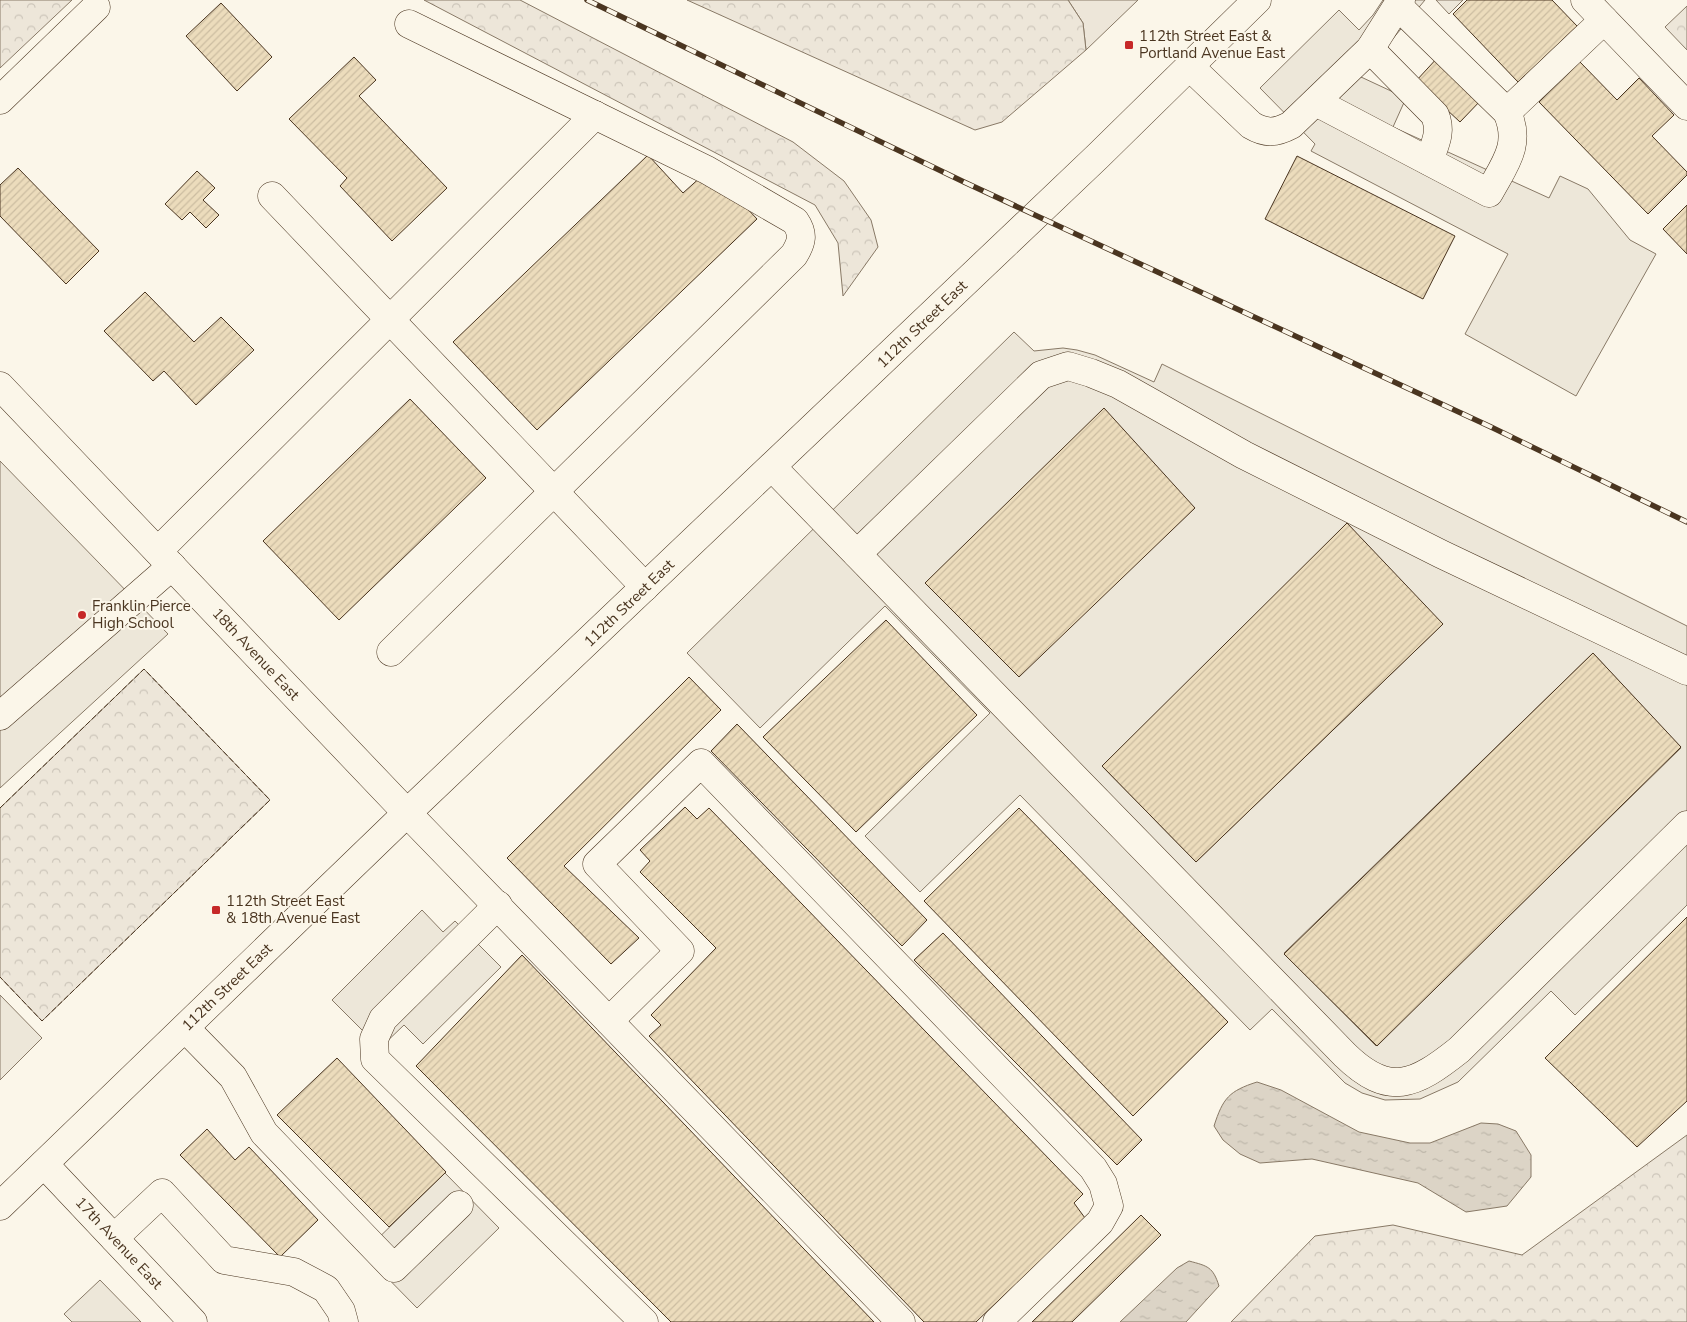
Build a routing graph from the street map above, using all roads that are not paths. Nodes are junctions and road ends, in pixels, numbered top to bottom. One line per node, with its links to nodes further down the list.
1 (1257, 0): 8 (main road, 112th Street East)
2 (1585, 0): 5 (main road)
3 (1399, 3): 7 (main road); 12 (main road)
4 (96, 7): 9 (main road)
5 (1604, 20): 11 (main road); 12 (main road)
6 (409, 24): 13 (main road)
7 (1370, 49): 10 (main road); 14 (main road)
8 (1189, 66): 10 (main road); 18 (main road, 112th Street East)
9 (0, 100)
10 (1316, 102): 14 (main road)
11 (1687, 106)
12 (1507, 112): 14 (main road)
13 (595, 116): 16 (main road); 19 (main road)
14 (1429, 161)
15 (272, 196): 16 (main road)
16 (390, 320): 19 (main road); 21 (main road)
17 (0, 386): 21 (main road, 18th Avenue East)
18 (772, 466): 20 (main road); 22 (main road, 112th Street East)
19 (554, 492): 22 (main road); 23 (main road)
20 (857, 554): 24 (main road); 27 (main road)
21 (165, 558): 25 (main road); 26 (main road, 18th Avenue East)
22 (645, 587): 26 (main road, 112th Street East)
23 (391, 652)
24 (1687, 671)
25 (0, 716)
26 (407, 814): 28 (main road, 18th Avenue East); 30 (main road, 112th Street East)
27 (1687, 826)
28 (498, 906): 29 (main road, 18th Avenue East); 37 (main road)
29 (610, 1020): 38 (main road, 18th Avenue East); 39 (main road)
30 (185, 1028): 31 (main road, 112th Street East); 32 (main road)
31 (44, 1164): 33 (main road, 112th Street East); 34 (main road, 17th Avenue East)
32 (459, 1205)
33 (0, 1206)
34 (114, 1238): 35 (main road, 17th Avenue East); 36 (main road)
35 (193, 1322)
36 (344, 1322)
37 (644, 1322)
38 (901, 1322)
39 (997, 1322)

